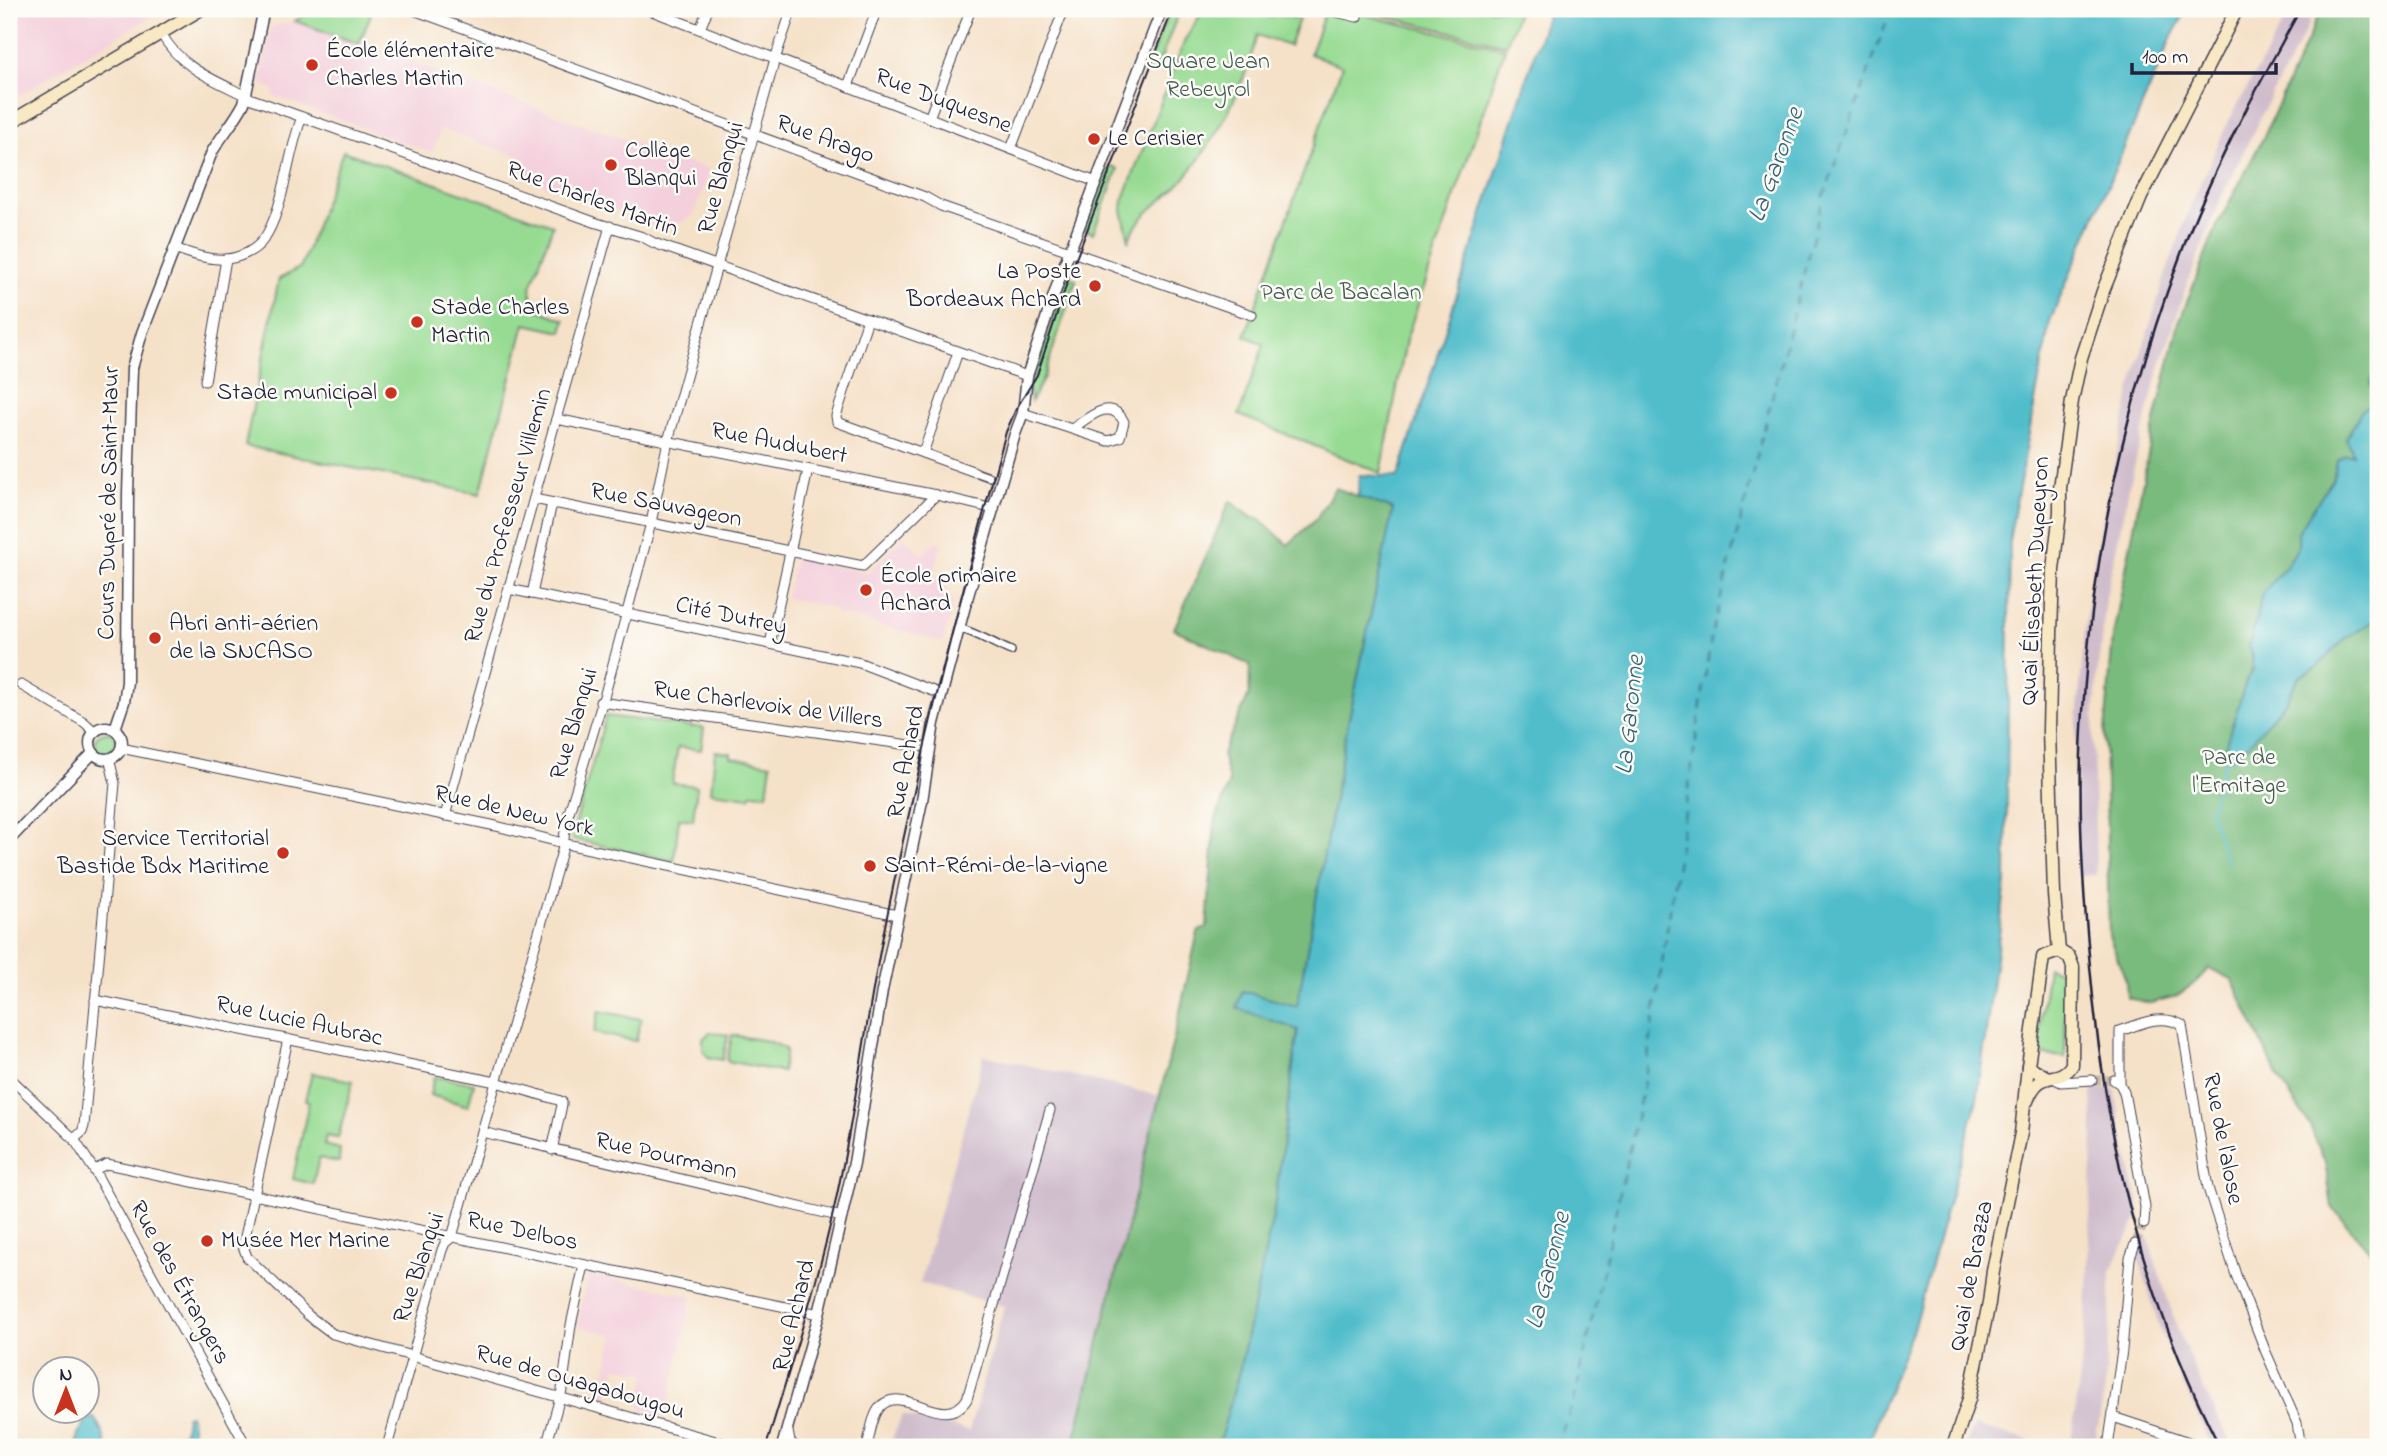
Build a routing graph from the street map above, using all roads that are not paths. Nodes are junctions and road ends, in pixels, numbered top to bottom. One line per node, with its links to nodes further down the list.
1 (201, 9): 15 (main road)
2 (264, 9): 18 (street, Cours Dupré de Saint-Maur)
3 (411, 9): 22 (street, Rue Arago)
4 (647, 9): 14 (street, Rue Duquesne)
5 (708, 9): 14 (street)
6 (792, 9): 16 (street, Rue Blanqui)
7 (877, 9): 17 (street)
8 (971, 9): 20 (street)
9 (1064, 9): 23 (street)
10 (1163, 9): 24 (street, Rue Achard)
11 (1323, 9): 13 (street)
12 (2237, 9): 68 (main road, Quai Élisabeth Dupeyron)
13 (1357, 17)
14 (700, 29): 16 (street, Rue Duquesne)
15 (162, 33): 18 (street, Rue Charles Martin); 21 (main road)
16 (775, 59): 17 (street, Rue Duquesne); 22 (street, Rue Blanqui)
17 (848, 86): 20 (street, Rue Duquesne)
18 (246, 96): 19 (street, Rue Charles Martin); 26 (street, Cours Dupré de Saint-Maur)
19 (302, 117): 25 (street, Rue Charles Martin); 28 (street)
20 (929, 118): 23 (street, Rue Duquesne)
21 (9, 123)
22 (754, 134): 27 (street, Rue Arago); 29 (street, Rue Blanqui)
23 (1011, 149): 24 (street, Rue Duquesne)
24 (1096, 182): 27 (street, Rue Achard)
25 (610, 226): 29 (street, Rue Charles Martin); 36 (street, Rue du Professeur Villemin)
26 (174, 248): 28 (street); 58 (street, Cours Dupré de Saint-Maur)
27 (1069, 251): 30 (street, Rue Arago); 33 (street, Rue Achard)
28 (226, 259): 34 (street)
29 (717, 265): 31 (street, Rue Charles Martin); 38 (street, Rue Blanqui)
30 (1252, 315)
31 (868, 319): 32 (street, Rue Charles Martin); 39 (street)
32 (958, 352): 33 (street, Rue Charles Martin); 39 (street)
33 (1027, 376): 35 (street, Rue Achard)
34 (205, 381)
35 (1023, 413): 37 (street); 46 (street, Rue Achard)
36 (556, 419): 38 (street, Rue Audubert); 44 (street, Rue du Professeur Villemin)
37 (1072, 429): 37 (street)
38 (668, 441): 40 (street, Rue Audubert); 47 (street, Rue Blanqui)
39 (923, 453): 41 (street)
40 (808, 470): 43 (street, Rue Audubert); 48 (street)
41 (975, 472): 42 (street)
42 (989, 477)
43 (936, 495): 46 (street, Rue Audubert); 48 (street, Rue Sauvageon)
44 (534, 499): 45 (street, Rue Sauvageon); 49 (street, Rue du Professeur Villemin)
45 (552, 503): 47 (street, Rue Sauvageon); 50 (street)
46 (994, 509): 52 (street, Rue Achard)
47 (651, 523): 48 (street, Rue Sauvageon); 51 (street, Rue Blanqui)
48 (790, 551): 53 (street)
49 (509, 589): 50 (street, Cité Dutrey); 64 (street, Rue du Professeur Villemin)
50 (531, 594): 51 (street, Cité Dutrey)
51 (626, 615): 53 (street, Cité Dutrey); 57 (street, Rue Blanqui)
52 (959, 628): 54 (street); 56 (street, Rue Achard)
53 (770, 644): 56 (street, Cité Dutrey)
54 (1011, 651)
55 (21, 685): 59 (street)
56 (941, 694): 61 (street, Rue Achard)
57 (600, 702): 61 (street, Rue Charlevoix de Villers); 66 (street, Rue Blanqui)
58 (114, 729): 59 (street); 60 (street)
59 (94, 731): 62 (street)
60 (121, 748): 63 (street); 64 (street, Rue de New York)
61 (931, 748): 67 (street, Rue Achard)
62 (93, 753): 63 (street); 65 (street)
63 (109, 758): 69 (street)
64 (445, 816): 66 (street, Rue de New York)
65 (9, 840)
66 (563, 843): 67 (street, Rue de New York); 75 (street, Rue Blanqui)
67 (897, 915): 83 (street, Rue Achard)
68 (2059, 951): 71 (main road); 72 (main road, Quai de Brazza)
69 (94, 1000): 70 (street, Rue Lucie Aubrac); 79 (street)
70 (288, 1039): 75 (street, Rue Lucie Aubrac); 82 (street, Rue de Ouagadougou)
71 (2072, 1065): 74 (main road); 74 (street)
72 (2028, 1066): 74 (main road); 77 (main road, Quai de Brazza)
73 (9, 1077): 79 (street, Rue des Étrangers)
74 (2049, 1077): 77 (main road, Quai de Brazza)
75 (496, 1082): 78 (street, Rue Blanqui); 80 (street, Rue Lucie Aubrac)
76 (1050, 1110): 99 (street)
77 (2023, 1110): 100 (main road, Quai de Brazza)
78 (482, 1132): 80 (street, Rue Pourmann); 85 (street, Rue Blanqui)
79 (75, 1139): 81 (street, Rue des Étrangers)
80 (552, 1150): 83 (street, Rue Pourmann)
81 (94, 1170): 82 (street, Rue Delbos); 93 (street, Rue des Étrangers)
82 (255, 1195): 85 (street, Rue Delbos); 89 (street, Rue de Ouagadougou)
83 (842, 1217): 88 (street, Rue Achard)
84 (2144, 1224): 103 (street, Rue de l'alose)
85 (452, 1237): 87 (street, Rue Delbos); 89 (street, Rue Blanqui)
86 (2135, 1244): 91 (street)
87 (584, 1265): 88 (street, Rue Delbos); 90 (street)
88 (819, 1314): 92 (street, Rue Achard)
89 (412, 1356): 90 (street, Rue de Ouagadougou); 94 (street, Rue Blanqui)
90 (560, 1398): 95 (street); 96 (street, Rue de Ouagadougou)
91 (2113, 1417): 101 (street); 102 (street)
92 (788, 1428): 97 (street, Rue Achard); 98 (street)
93 (247, 1447)
94 (387, 1447)
95 (546, 1447)
96 (737, 1447)
97 (782, 1447)
98 (796, 1447)
99 (867, 1447)
100 (1953, 1447)
101 (2108, 1447)
102 (2204, 1447)
103 (2301, 1447)

